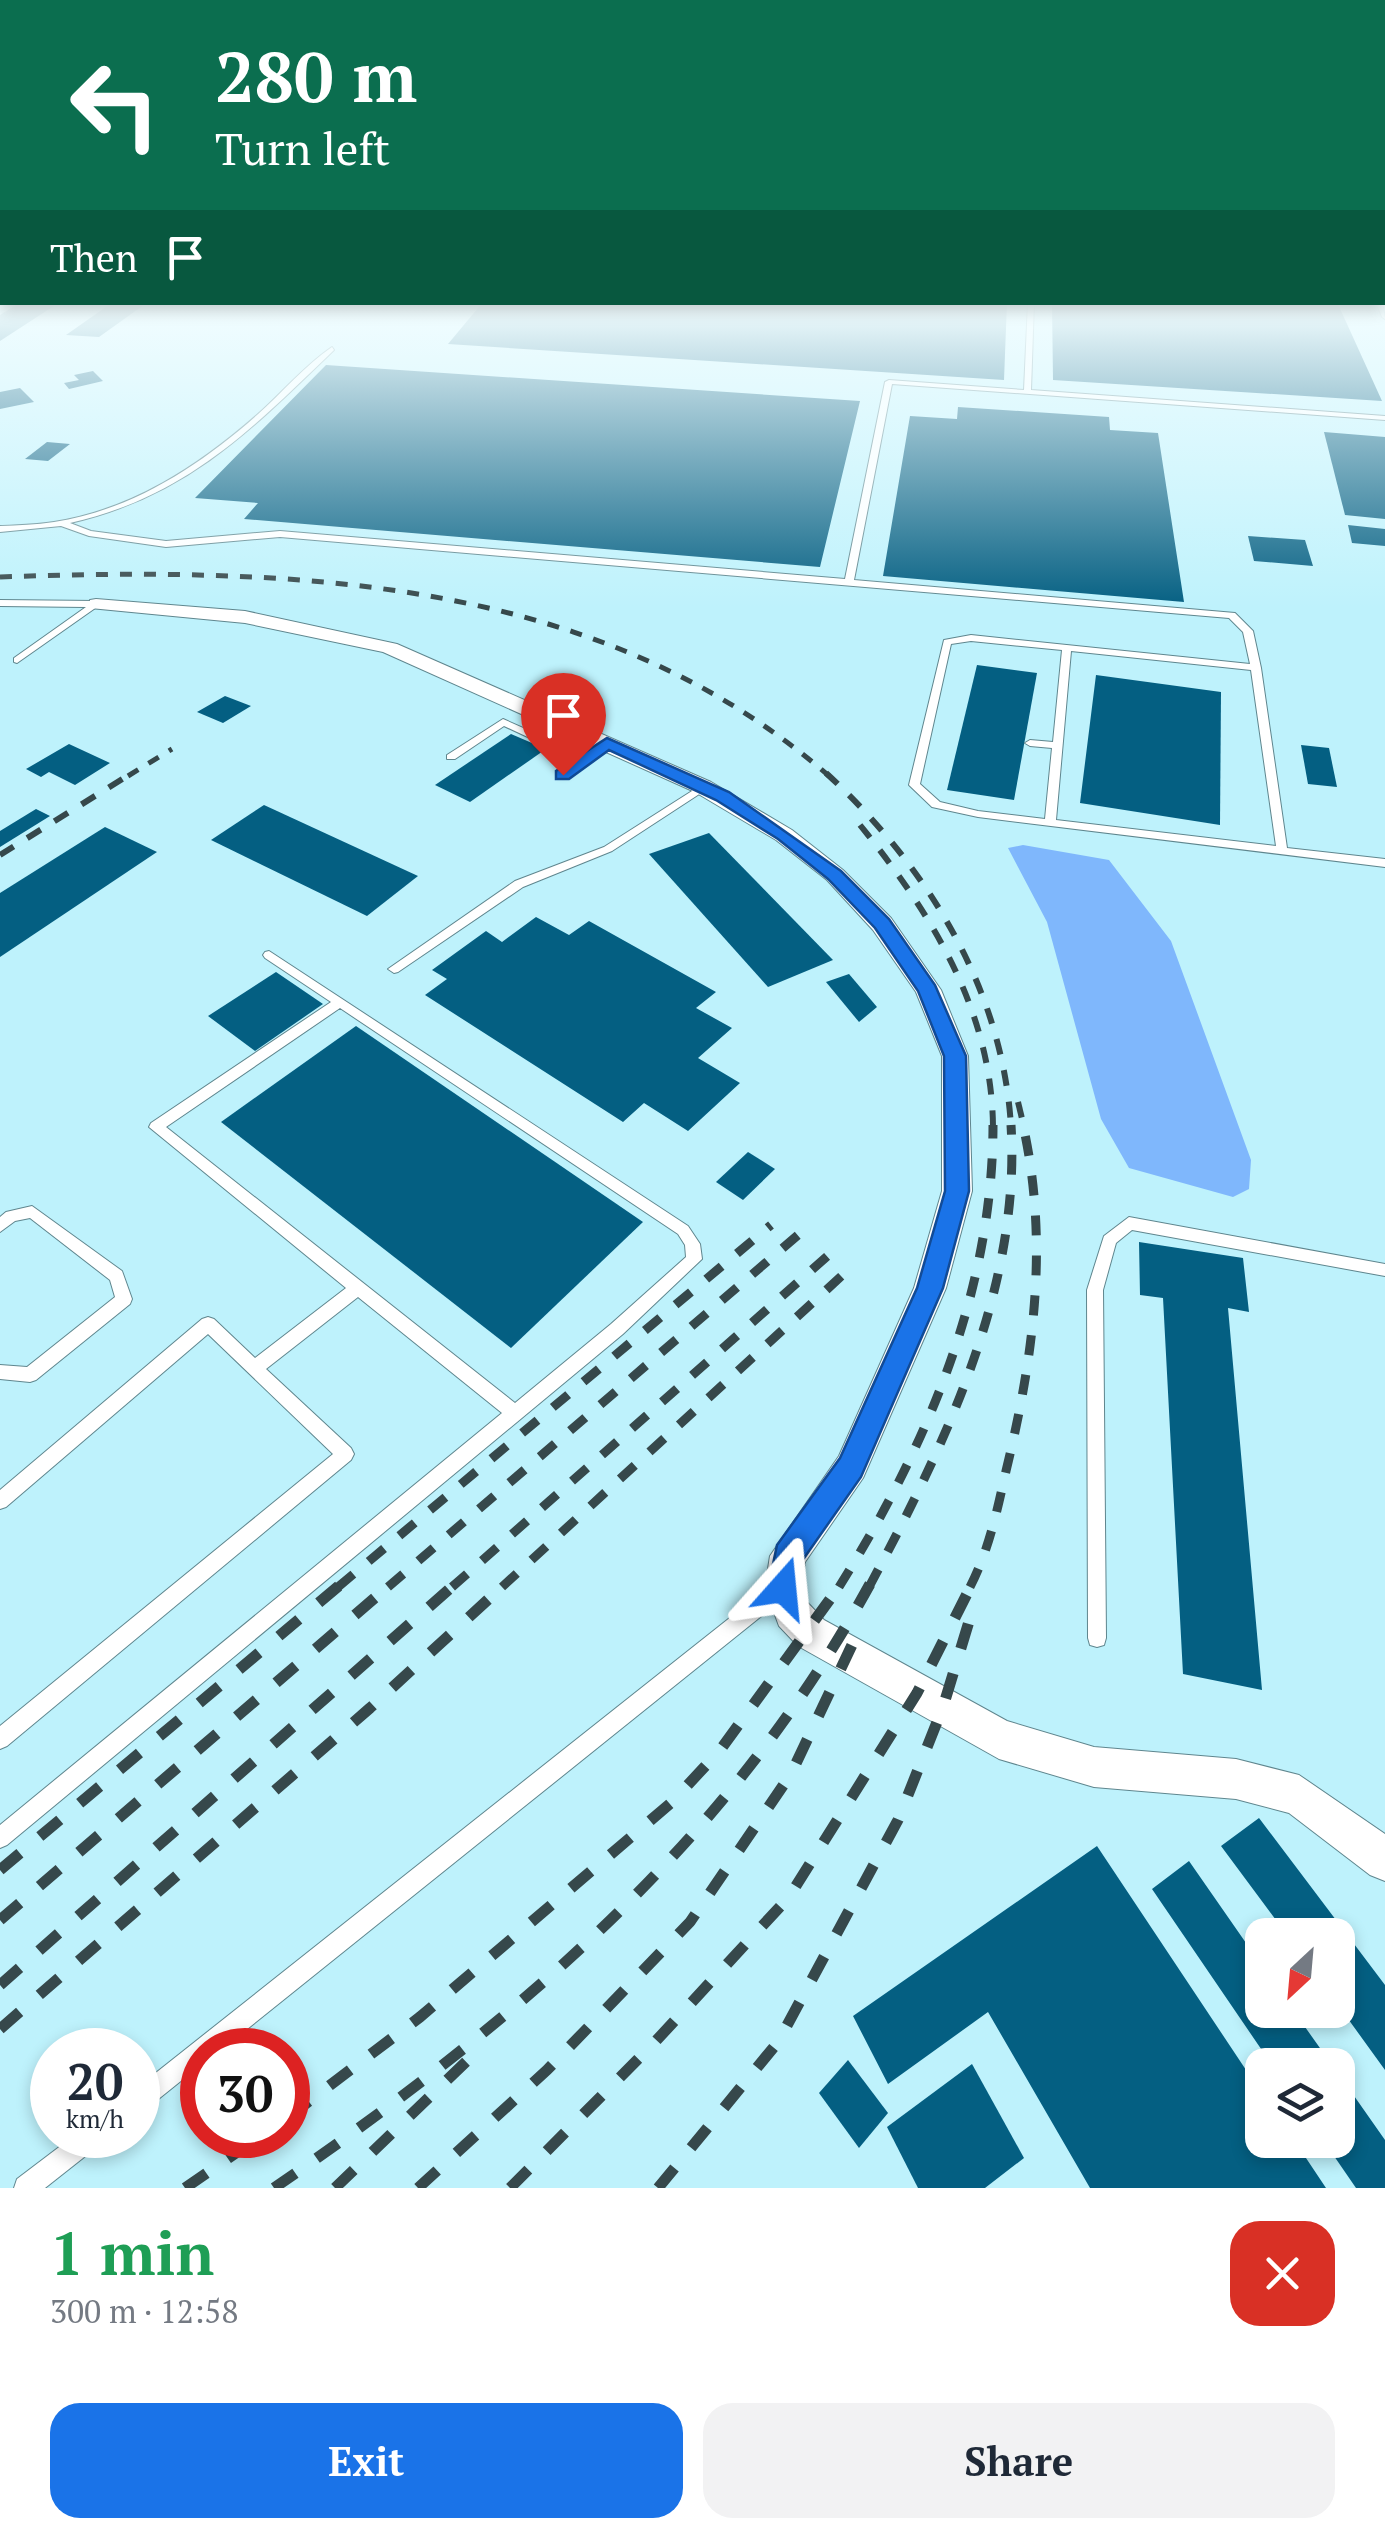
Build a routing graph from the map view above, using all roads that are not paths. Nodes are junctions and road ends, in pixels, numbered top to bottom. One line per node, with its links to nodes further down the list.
1 (274, 404): 5 (lane)
2 (885, 404): 7 (lane)
3 (1194, 404): 4 (lane)
4 (1385, 418)
5 (64, 524): 6 (lane); 7 (lane)
6 (0, 529)
7 (849, 582): 12 (lane)
8 (0, 602): 9 (lane)
9 (96, 604): 11 (lane); 15 (street)
10 (1067, 648): 12 (lane); 14 (lane); 19 (lane)
11 (17, 660)
12 (1256, 668): 20 (lane)
13 (1030, 743): 14 (lane)
14 (1058, 746): 19 (lane)
15 (596, 751): 16 (lane); 17 (lane); 18 (street)
16 (451, 757)
17 (563, 775)
18 (703, 787): 23 (lane); 32 (street)
19 (1050, 823): 20 (lane)
20 (1282, 851): 21 (lane)
21 (1385, 864)
22 (269, 955): 24 (lane)
23 (394, 969)
24 (340, 1002): 27 (lane); 30 (lane)
25 (0, 1226): 29 (lane)
26 (1385, 1270): 33 (lane)
27 (358, 1288): 28 (lane); 30 (lane)
28 (254, 1368): 31 (lane); 34 (lane)
29 (0, 1372)
30 (512, 1412): 35 (lane)
31 (0, 1500)
32 (783, 1588): 36 (street); 37 (lane)
33 (1097, 1638)
34 (0, 1739)
35 (0, 1838)
36 (1385, 1860)
37 (231, 2028)
38 (180, 2068): 39 (lane)
39 (160, 2084)
40 (64, 2158): 41 (lane)
41 (26, 2188)

